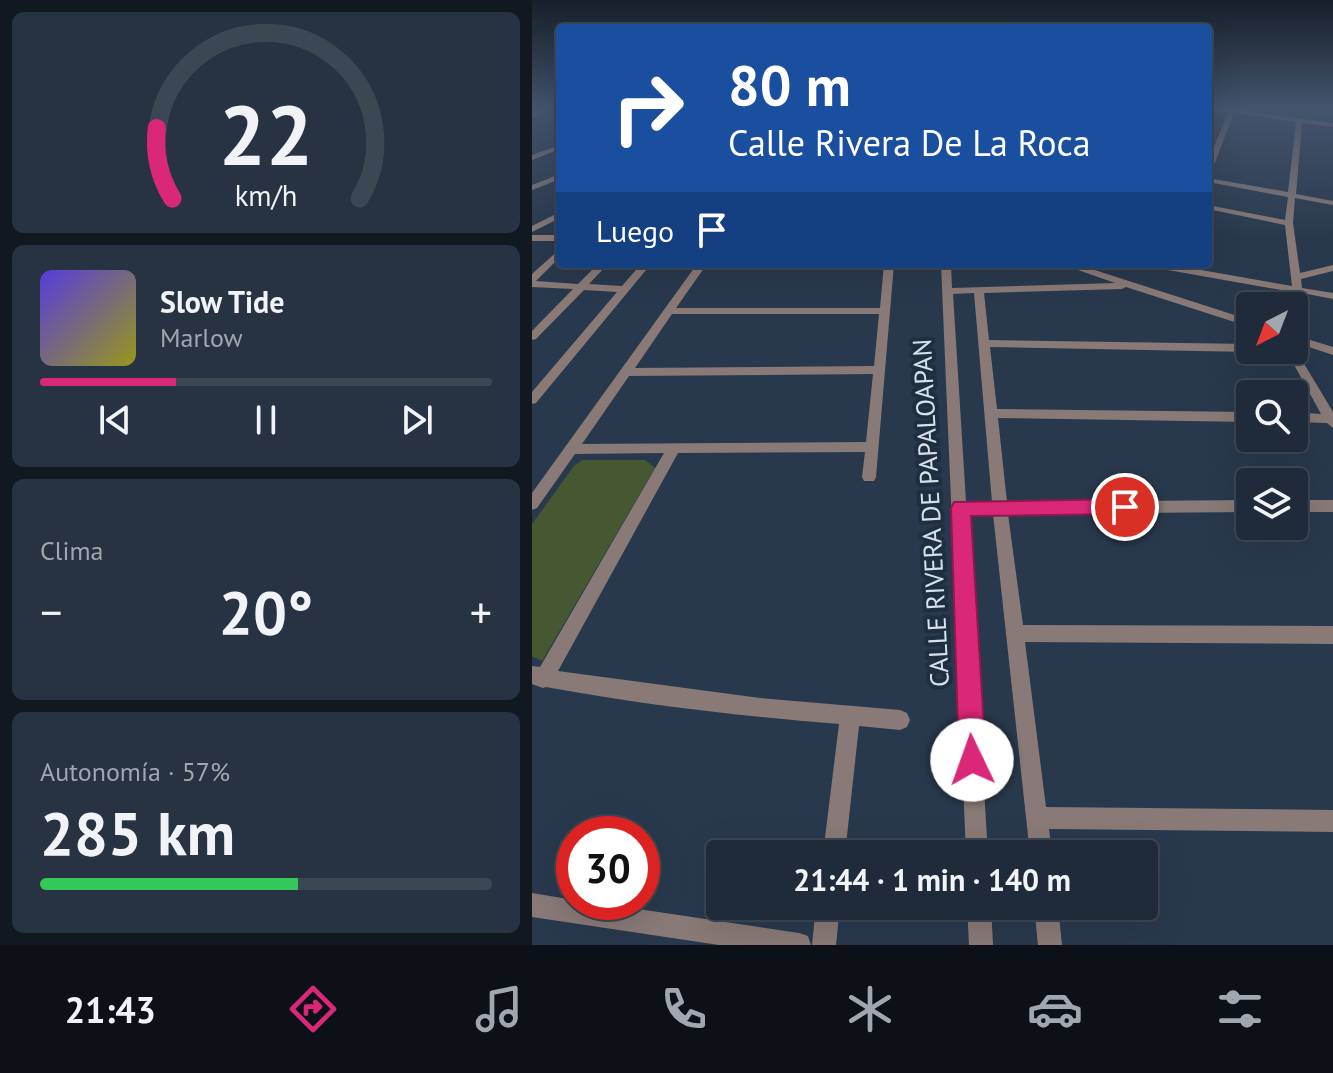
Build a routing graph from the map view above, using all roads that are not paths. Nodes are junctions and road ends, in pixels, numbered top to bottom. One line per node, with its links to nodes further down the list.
1 (556, 150): 3 (street)
2 (1295, 150): 7 (street)
3 (532, 158)
4 (556, 178): 6 (street)
5 (1212, 181): 7 (street)
6 (532, 188)
7 (1290, 195): 8 (street); 11 (street)
8 (1333, 203)
9 (1212, 208): 11 (street)
10 (556, 217): 12 (street)
11 (1289, 223): 26 (street)
12 (532, 229)
13 (532, 238): 14 (street)
14 (556, 238)
15 (556, 256): 16 (street)
16 (550, 262): 17 (street); 27 (street)
17 (532, 263)
18 (599, 268): 28 (street)
19 (642, 268): 30 (street)
20 (699, 268): 36 (street)
21 (888, 268): 37 (street)
22 (946, 268): 33 (street, CALLE RIVERA DE PAPALOAPAN)
23 (1082, 268): 29 (street)
24 (1188, 268): 31 (street)
25 (1333, 268): 26 (street)
26 (1295, 277): 31 (street)
27 (532, 282): 28 (street)
28 (581, 286): 30 (street); 39 (street)
29 (1135, 286): 32 (street); 38 (street)
30 (624, 289): 47 (street)
31 (1297, 289): 34 (street); 35 (street)
32 (979, 290): 33 (street); 40 (street)
33 (947, 291): 61 (street, CALLE RIVERA DE PAPALOAPAN)
34 (1297, 292)
35 (1333, 296)
36 (670, 311): 37 (street); 46 (street)
37 (883, 311): 45 (street)
38 (1236, 319)
39 (532, 337)
40 (985, 343): 42 (street); 48 (street)
41 (1308, 343): 43 (street)
42 (1236, 348)
43 (1333, 351)
44 (1300, 364): 51 (street)
45 (878, 370): 46 (street); 52 (street)
46 (627, 372): 54 (street)
47 (532, 400)
48 (992, 413): 49 (street); 60 (street)
49 (1236, 417)
50 (1308, 418): 51 (street)
51 (1332, 420)
52 (872, 447): 53 (street); 55 (street)
53 (674, 448): 54 (street); 64 (street)
54 (573, 449): 56 (street)
55 (869, 477)
56 (532, 504)
57 (1236, 506): 60 (street)
58 (1308, 506): 59 (street)
59 (1333, 506)
60 (1000, 507): 61 (street); 62 (street)
61 (961, 508): 70 (street, CALLE RIVERA DE PAPALOAPAN)
62 (1015, 633): 63 (street); 67 (street)
63 (1333, 635)
64 (538, 677): 65 (street)
65 (850, 717): 66 (street); 69 (street)
66 (900, 720)
67 (1037, 818): 68 (street); 71 (street)
68 (1333, 821)
69 (836, 840)
70 (976, 840)
71 (1039, 840)
72 (532, 905): 76 (street)
73 (827, 920): 77 (street)
74 (980, 920): 78 (street)
75 (1047, 920): 79 (street)
76 (799, 945)
77 (824, 945)
78 (981, 945)
79 (1050, 945)

